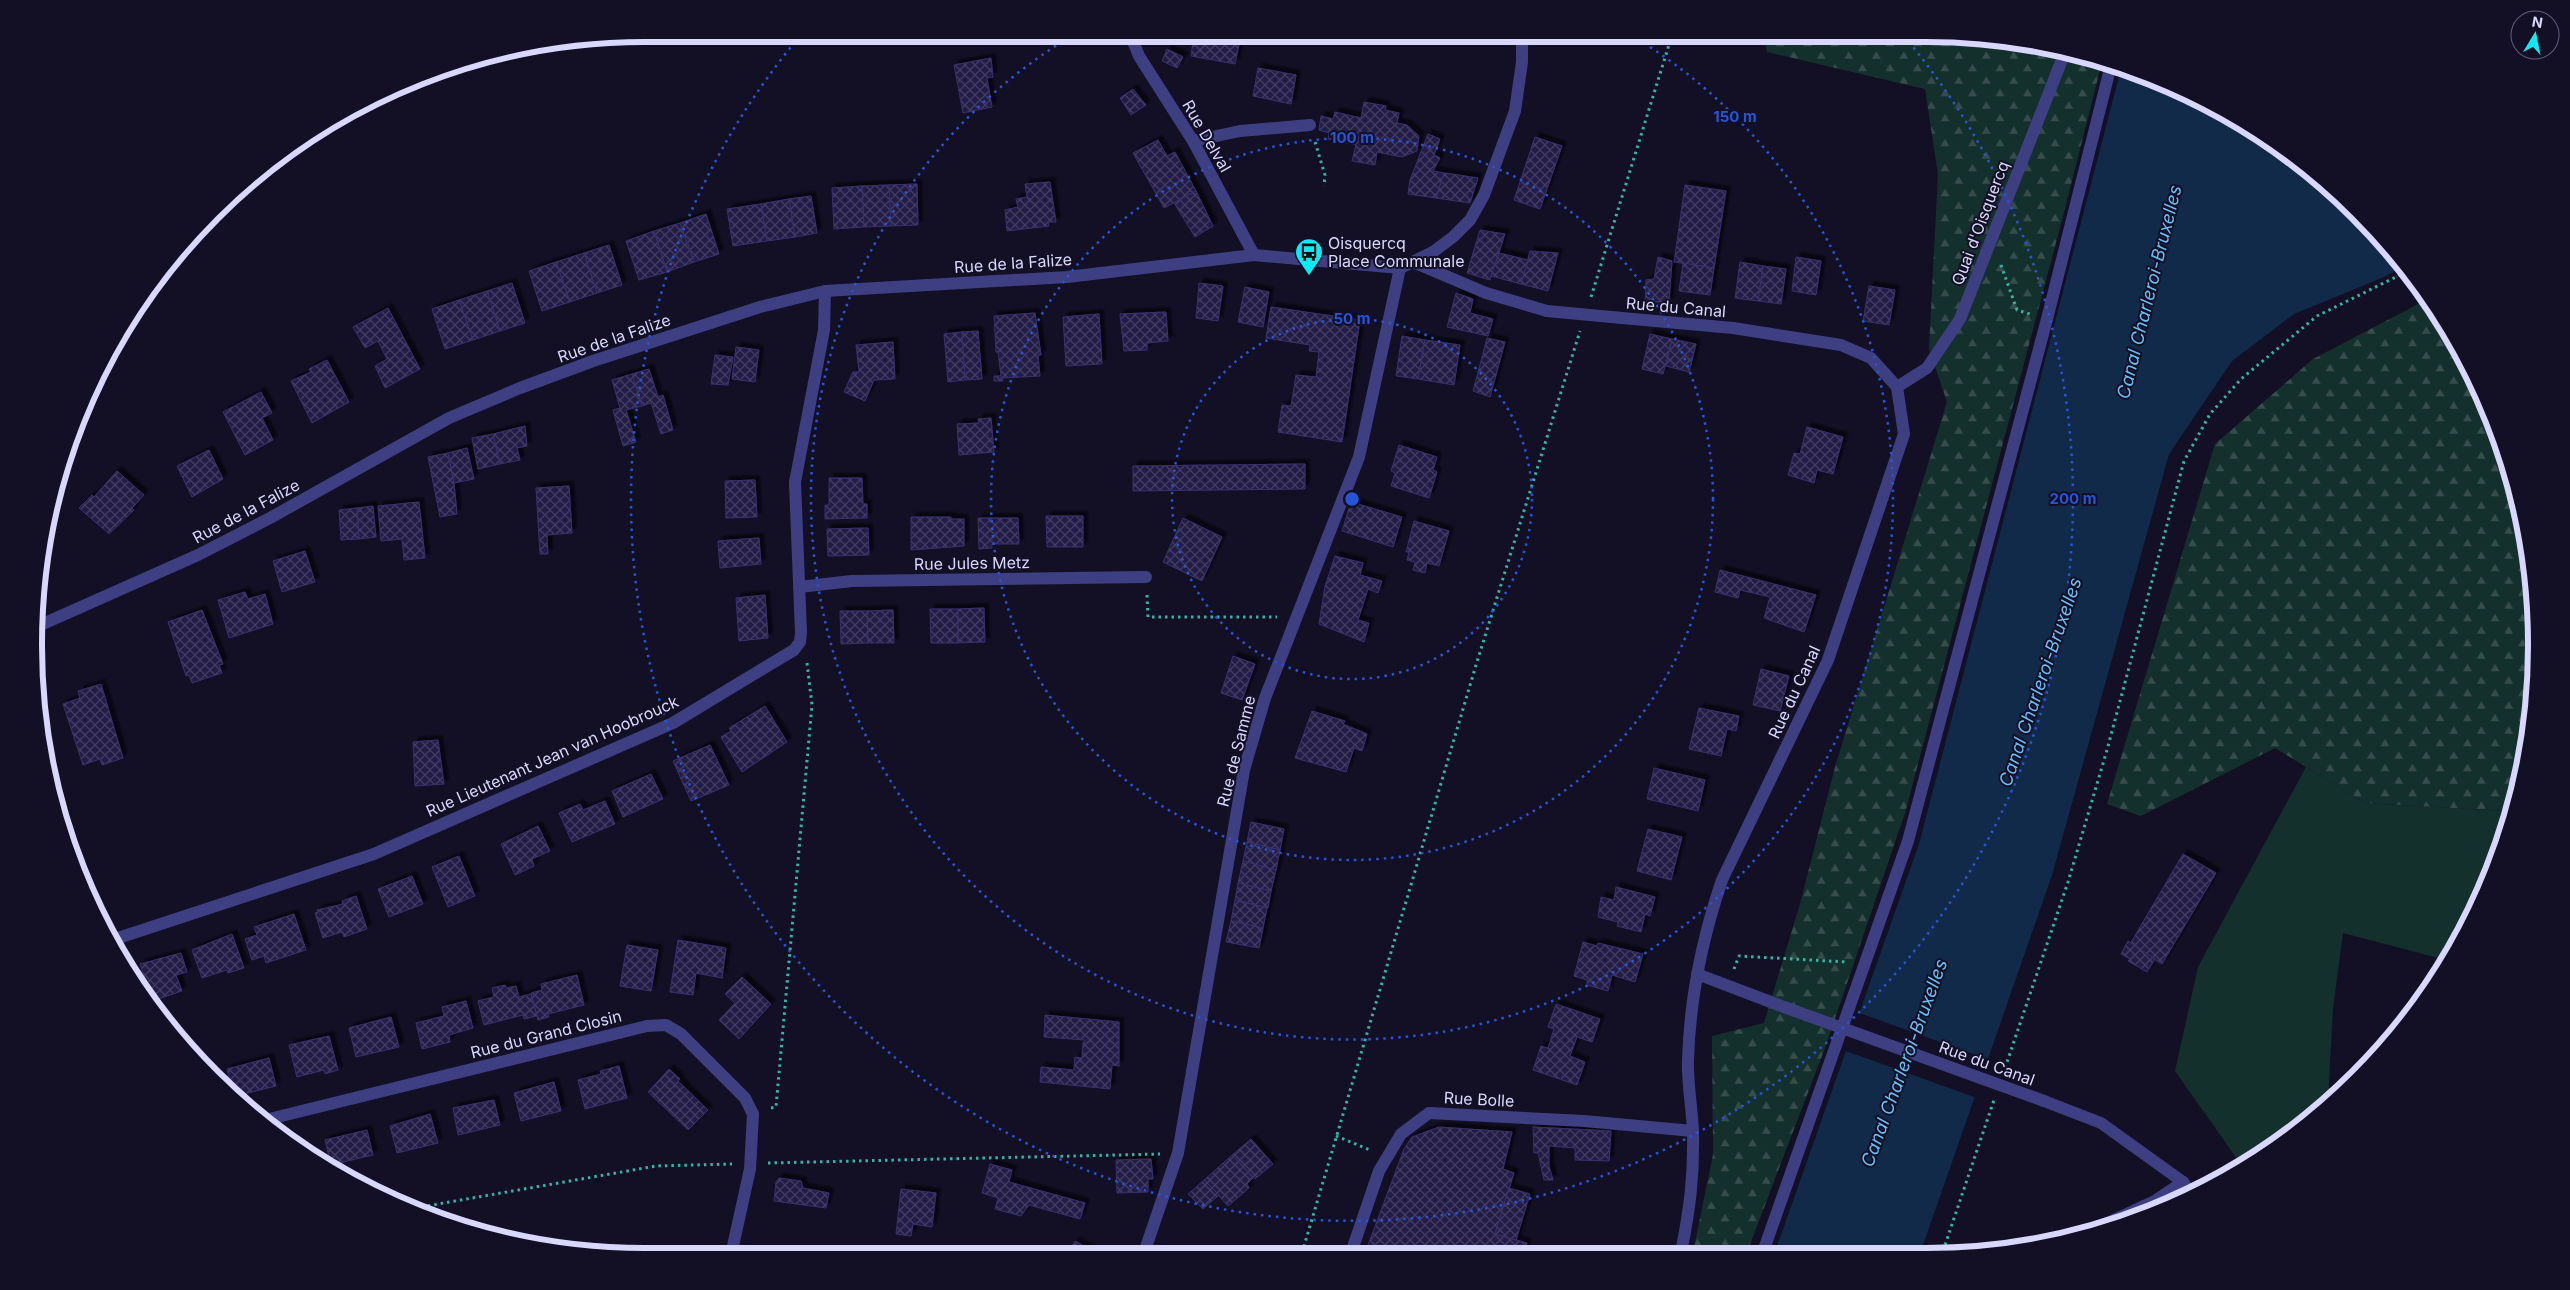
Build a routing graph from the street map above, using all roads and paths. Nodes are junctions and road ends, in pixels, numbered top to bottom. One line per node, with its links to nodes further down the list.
1 (1133, 42): 7 (street, Rue Delval)
2 (1522, 42): 11 (street)
3 (1670, 42): 15 (path)
4 (2062, 59): 9 (street, Quai d'Oisquercq)
5 (2109, 71): 16 (street)
6 (1310, 125): 7 (street); 8 (path)
7 (1193, 141): 10 (street, Rue Delval)
8 (1324, 186)
9 (1991, 237): 16 (path); 18 (street, Quai d'Oisquercq)
10 (1254, 255): 12 (street, Rue de la Falize); 14 (street, Rue de la Falize)
11 (1413, 262): 12 (street); 18 (street, Rue du Canal, bridge)
12 (1400, 268): 21 (street, Rue de Samme)
13 (2400, 275): 28 (path)
14 (825, 291): 20 (street); 22 (street, Rue de la Falize)
15 (1590, 298)
16 (2047, 319): 25 (street)
17 (1581, 327): 33 (path)
18 (1898, 387): 26 (street, Rue du Canal)
19 (1146, 577): 20 (street, Rue Jules Metz); 21 (path)
20 (799, 587): 23 (street)
21 (1295, 617): 34 (street, Rue de Samme)
22 (43, 624)
23 (800, 642): 24 (street, Rue Lieutenant Jean van Hoobrouck); 30 (path)
24 (119, 938)
25 (1865, 963): 27 (path); 46 (street)
26 (1697, 974): 27 (street, Rue du Canal); 32 (street)
27 (1728, 986): 37 (street, Rue du Canal, bridge)
28 (2004, 1071)
29 (1997, 1090): 40 (path)
30 (753, 1114): 31 (street, Rue du Grand Closin); 36 (street)
31 (272, 1118)
32 (1692, 1131): 35 (street, Rue Bolle); 45 (street)
33 (1336, 1136): 35 (path); 43 (path)
34 (1178, 1153): 36 (path); 42 (street, Rue de Samme)
35 (1387, 1157): 44 (street, Rue Bolle)
36 (750, 1163): 38 (path); 41 (street)
37 (2186, 1187): 39 (street)
38 (425, 1206)
39 (2138, 1209)
40 (1943, 1247)
41 (732, 1248)
42 (1146, 1248)
43 (1303, 1248)
44 (1353, 1248)
45 (1682, 1248)
46 (1764, 1248)

